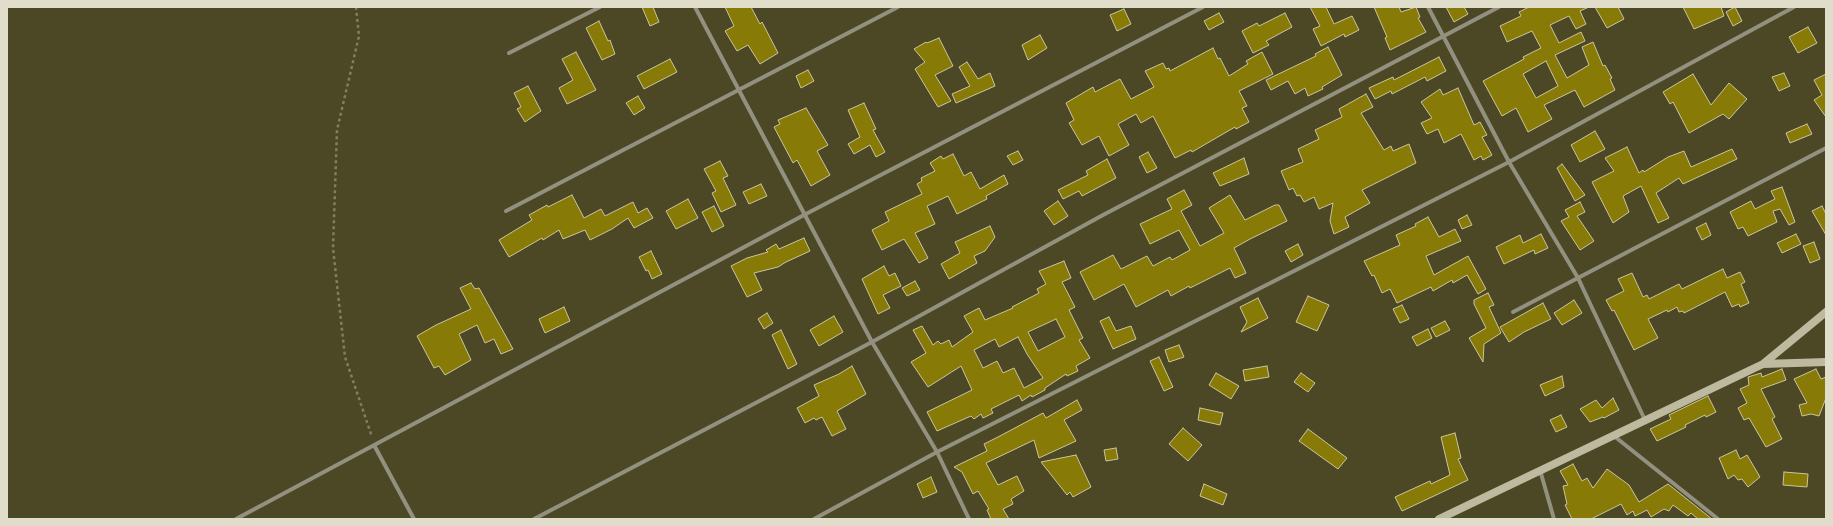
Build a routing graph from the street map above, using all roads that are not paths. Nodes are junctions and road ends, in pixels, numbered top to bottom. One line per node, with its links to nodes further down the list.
1 (600, 7): 9 (street)
2 (694, 7): 10 (street)
3 (898, 7): 10 (street)
4 (1203, 7): 14 (street)
5 (1428, 7): 8 (street)
6 (1499, 7): 8 (street)
7 (1794, 7): 12 (street)
8 (1443, 38): 12 (street); 18 (street)
9 (509, 53)
10 (738, 91): 13 (street); 14 (street)
11 (1826, 148): 15 (street)
12 (1509, 162): 15 (street); 24 (street)
13 (506, 211)
14 (804, 216): 18 (street); 23 (street)
15 (1578, 278): 16 (street); 21 (street)
16 (1513, 312)
17 (1826, 312): 20 (main road)
18 (872, 342): 24 (street); 28 (street)
19 (1826, 362): 20 (main road)
20 (1763, 364): 21 (main road)
21 (1645, 420): 22 (main road)
22 (1614, 436): 25 (main road); 33 (street)
23 (374, 446): 26 (street); 27 (street)
24 (937, 452): 29 (street); 30 (street)
25 (1540, 470): 31 (main road); 32 (street)
26 (236, 519)
27 (414, 519)
28 (534, 519)
29 (814, 519)
30 (969, 519)
31 (1439, 519)
32 (1554, 519)
33 (1718, 519)

